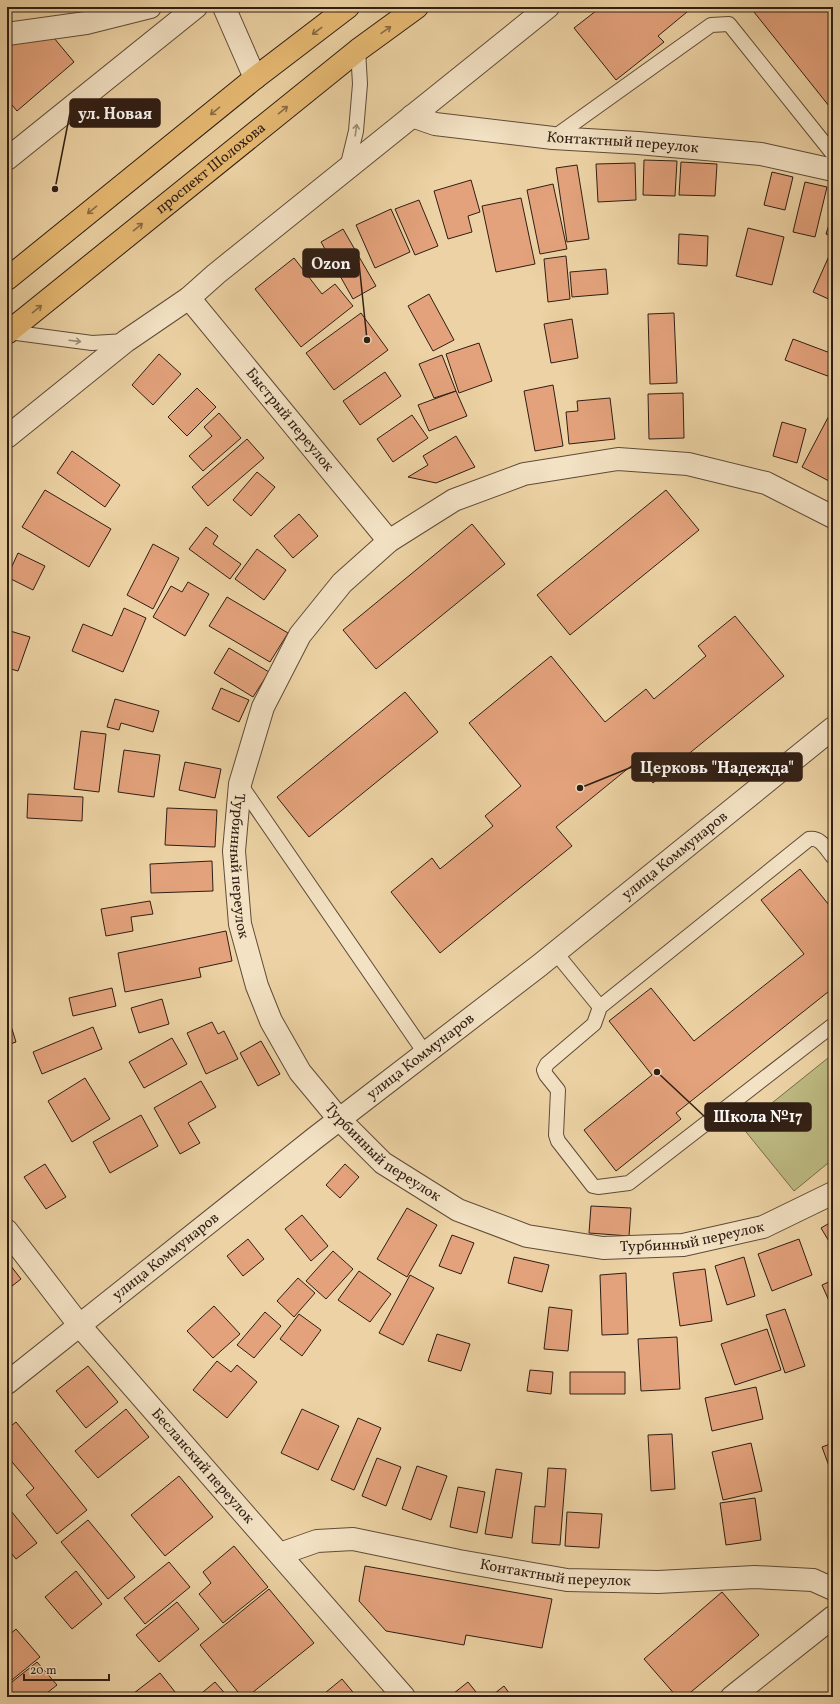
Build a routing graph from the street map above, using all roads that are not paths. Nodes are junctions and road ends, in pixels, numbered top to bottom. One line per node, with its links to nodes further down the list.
1 (150, 7): 7 (street)
2 (196, 7): 13 (street)
3 (224, 7): 9 (street)
4 (348, 7): 9 (main road, one-way to 9)
5 (417, 7): 8 (main road, проспект Шолохова, one-way to 5)
6 (548, 7): 10 (street)
7 (7, 34)
8 (358, 50): 14 (lane, one-way to 8); 18 (main road, проспект Шолохова, one-way to 8)
9 (255, 78): 16 (main road, one-way to 16)
10 (412, 116): 11 (street, Контактный переулок); 14 (street)
11 (553, 138): 12 (lane); 15 (street, Контактный переулок)
12 (833, 154)
13 (7, 159)
14 (347, 168): 17 (street)
15 (833, 170)
16 (7, 279)
17 (189, 298): 19 (street); 22 (street, Быстрый переулок)
18 (8, 332): 19 (lane, one-way to 19)
19 (126, 341): 20 (street)
20 (7, 437)
21 (833, 517): 22 (street, Турбинный переулок)
22 (389, 541): 24 (street, Турбинный переулок)
23 (833, 728): 26 (street, улица Коммунаров)
24 (240, 784): 29 (lane); 30 (street, Турбинный переулок)
25 (833, 857): 27 (lane)
26 (555, 952): 27 (lane); 29 (street, улица Коммунаров)
27 (600, 1007): 28 (lane)
28 (833, 1025)
29 (425, 1053): 30 (street, улица Коммунаров)
30 (339, 1119): 31 (street, Турбинный переулок); 33 (street, улица Коммунаров)
31 (833, 1193)
32 (7, 1231): 33 (street, Бесланский переулок)
33 (80, 1326): 34 (street, улица Коммунаров); 35 (street, Бесланский переулок)
34 (7, 1383)
35 (280, 1554): 36 (street, Контактный переулок); 38 (street, Бесланский переулок)
36 (833, 1589)
37 (833, 1617): 39 (street)
38 (404, 1697)
39 (732, 1697)

